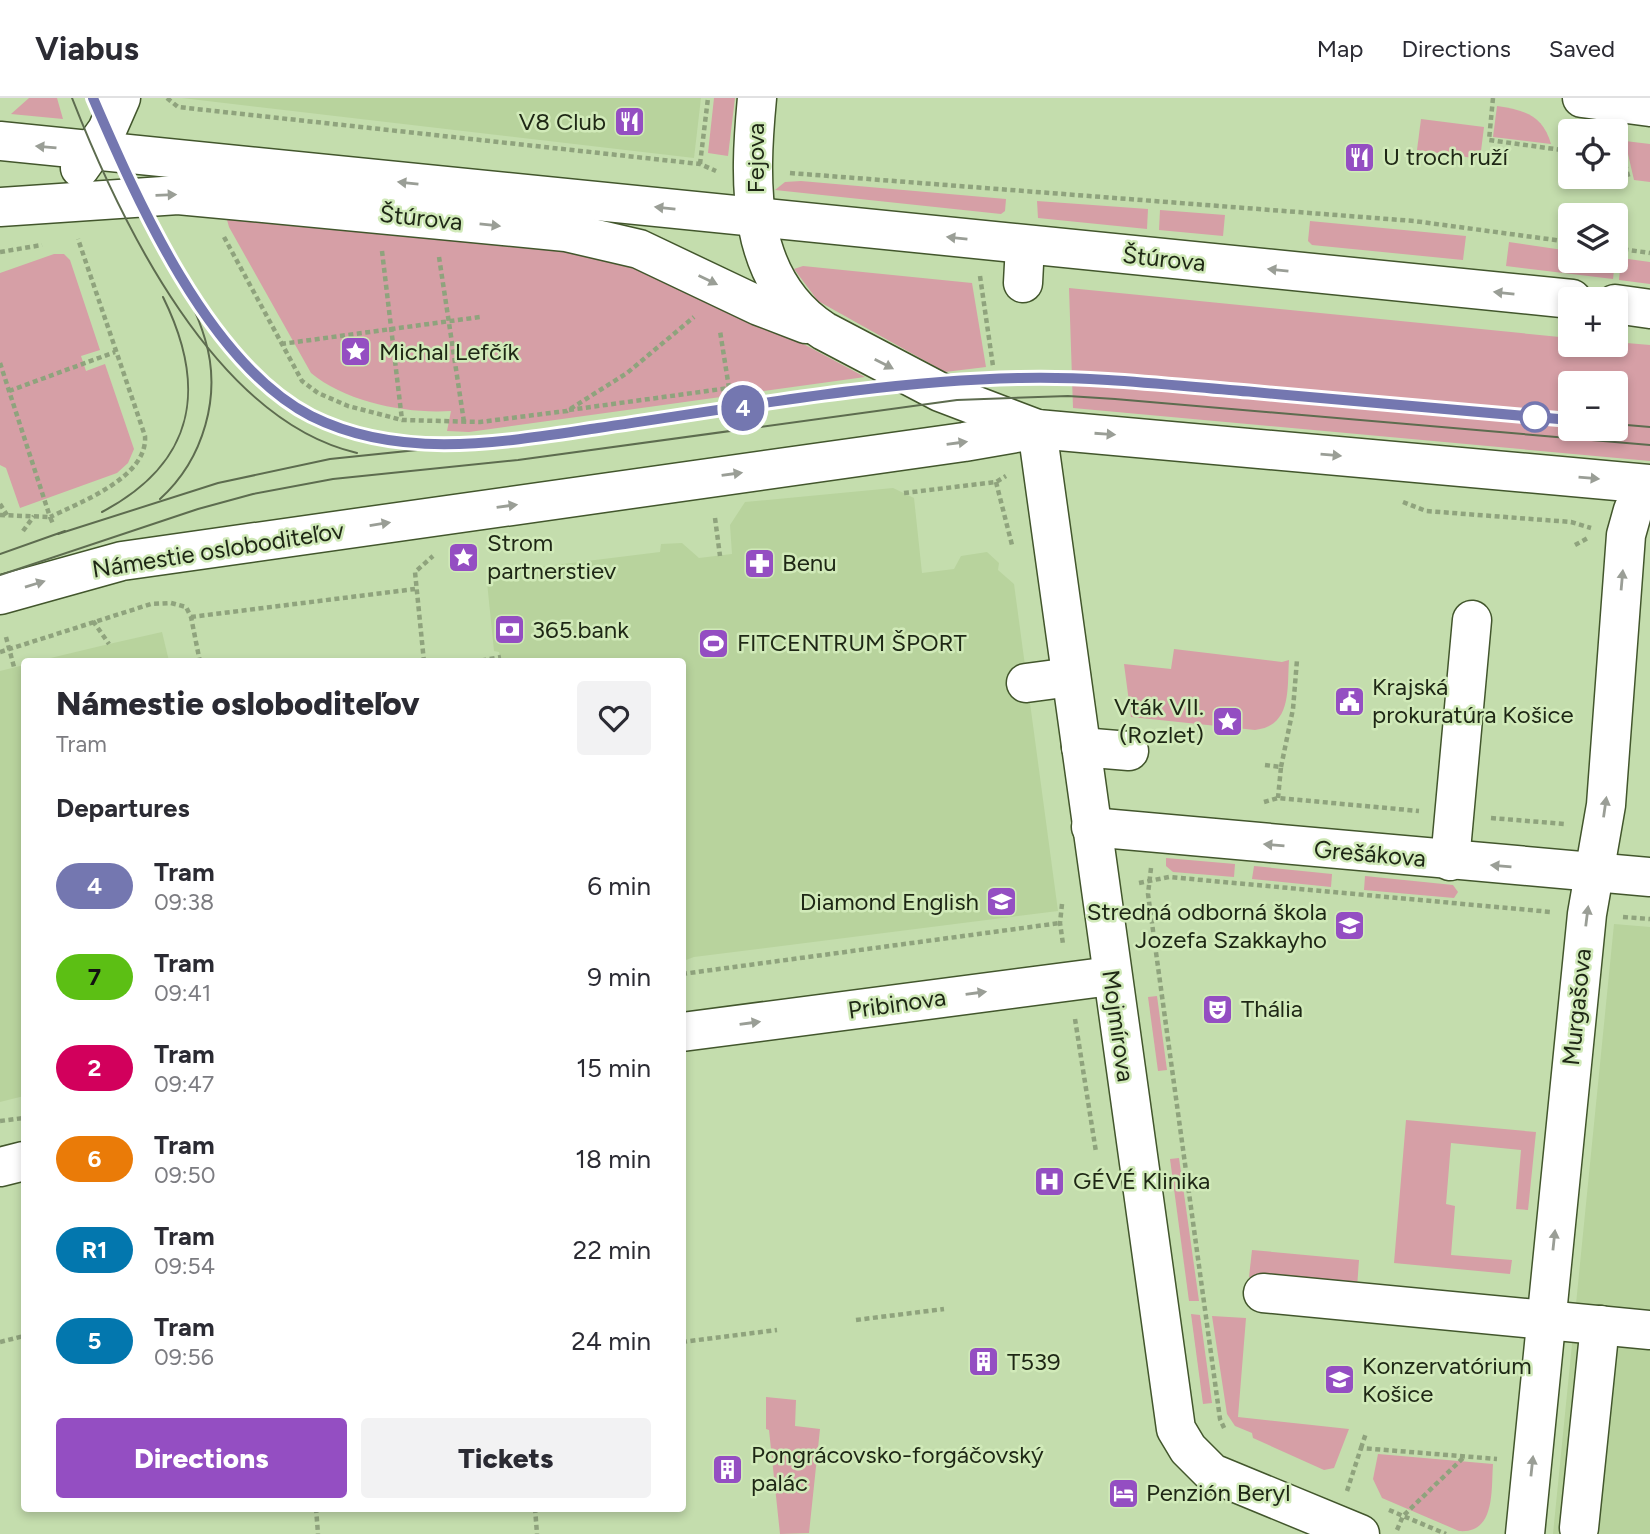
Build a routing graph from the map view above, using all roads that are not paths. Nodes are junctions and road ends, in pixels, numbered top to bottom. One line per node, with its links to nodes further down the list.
1 (121, 98): 7 (street)
2 (127, 98): 8 (street)
3 (757, 98): 10 (street, Fejova)
4 (1582, 98): 5 (street)
5 (1650, 107)
6 (0, 141): 7 (street, one-way to 6)
7 (92, 152): 8 (street); 9 (street)
8 (191, 161): 10 (street, Štúrova, one-way to 8)
9 (0, 206): 16 (street, Štúrova, one-way to 16)
10 (757, 217): 11 (street, Štúrova, one-way to 10); 16 (street, Štúrova)
11 (1025, 245): 12 (street); 13 (street, Štúrova, one-way to 11)
12 (1023, 283)
13 (1558, 298)
14 (1628, 306): 15 (street)
15 (1650, 309)
16 (824, 331): 17 (street, Štúrova, one-way to 17)
17 (1037, 429): 18 (street, Štúrova, one-way to 18); 19 (street, Štúrova, one-way to 17); 22 (street, Mojmírova)
18 (1650, 487): 28 (street, Murgašova, one-way to 18)
19 (439, 515): 20 (street, Námestie osloboditeľov, one-way to 19)
20 (0, 596)
21 (1472, 620): 27 (street)
22 (1071, 677): 23 (street); 24 (street, Mojmírova)
23 (1026, 682)
24 (1081, 747): 25 (street); 26 (street, Mojmírova)
25 (1129, 751)
26 (1091, 827): 27 (street, Grešákova, one-way to 26); 30 (street, Mojmírova)
27 (1450, 861): 28 (street, Grešákova, one-way to 27)
28 (1593, 874): 29 (street, Grešákova); 35 (street, Murgašova, one-way to 28)
29 (1650, 877)
30 (1111, 975): 31 (street, Pribinova, one-way to 30); 38 (street, Mojmírova)
31 (686, 1031)
32 (21, 1162): 33 (street)
33 (0, 1167)
34 (1263, 1293): 35 (street)
35 (1546, 1320): 36 (street); 40 (street, Murgašova, one-way to 35)
36 (1600, 1325): 37 (street); 39 (street)
37 (1650, 1330)
38 (1353, 1515)
39 (1579, 1528)
40 (1525, 1534)

